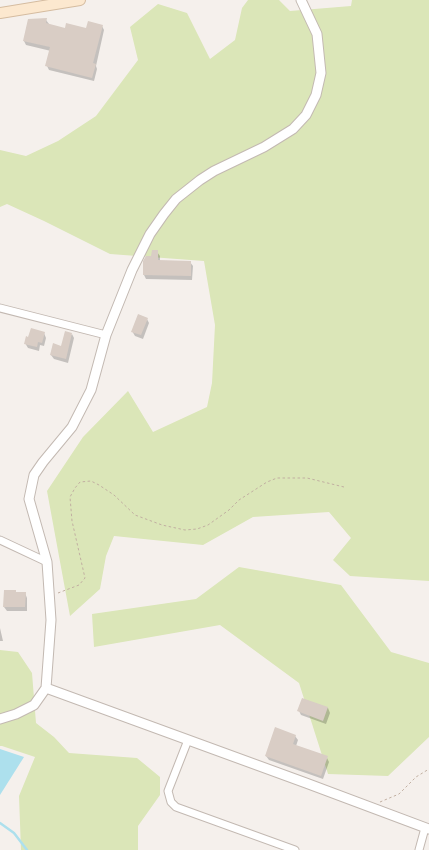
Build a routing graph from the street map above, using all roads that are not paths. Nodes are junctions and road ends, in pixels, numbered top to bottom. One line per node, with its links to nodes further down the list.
1 (80, 0): 3 (main road)
2 (301, 0): 5 (street)
3 (0, 13)
4 (0, 308): 5 (street)
5 (106, 335): 7 (street)
6 (0, 540): 7 (street)
7 (47, 562): 8 (street)
8 (46, 688): 9 (street); 10 (street)
9 (0, 719)
10 (188, 740): 11 (street); 12 (street)
11 (427, 828): 13 (street)
12 (295, 850)
13 (418, 850)

